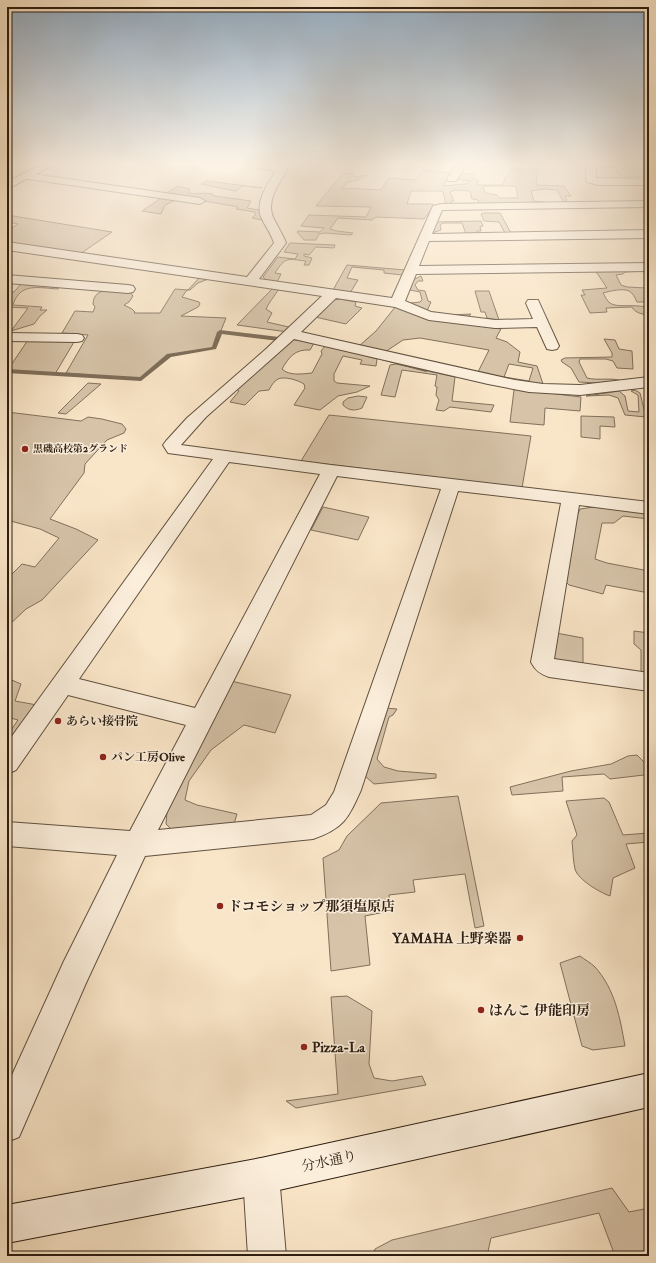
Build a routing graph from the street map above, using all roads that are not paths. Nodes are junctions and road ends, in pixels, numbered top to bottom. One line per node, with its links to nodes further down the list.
1 (270, 223): 9 (street)
2 (431, 223): 4 (street)
3 (649, 234): 4 (street)
4 (425, 238): 7 (street)
5 (7, 246): 9 (street)
6 (649, 267): 7 (street)
7 (410, 270): 12 (street)
8 (7, 278): 10 (street)
9 (251, 281): 11 (street)
10 (128, 289)
11 (333, 293): 12 (street); 15 (street)
12 (397, 302): 14 (street)
13 (533, 303): 14 (street)
14 (542, 323): 18 (street)
15 (292, 334): 19 (street); 20 (street)
16 (7, 337): 17 (street)
17 (77, 338)
18 (552, 346)
19 (649, 382)
20 (224, 456): 21 (street); 26 (street)
21 (331, 470): 22 (street); 27 (street)
22 (451, 485): 23 (street); 30 (street)
23 (571, 499): 24 (street); 25 (street)
24 (649, 508)
25 (649, 682)
26 (62, 684): 27 (street); 28 (street)
27 (202, 719): 30 (street)
28 (7, 763)
29 (7, 834): 30 (street)
30 (137, 844): 32 (street)
31 (649, 1090): 33 (street, 分水通り)
32 (7, 1125)
33 (261, 1176): 34 (street, 分水通り); 35 (street)
34 (7, 1224)
35 (267, 1256)

